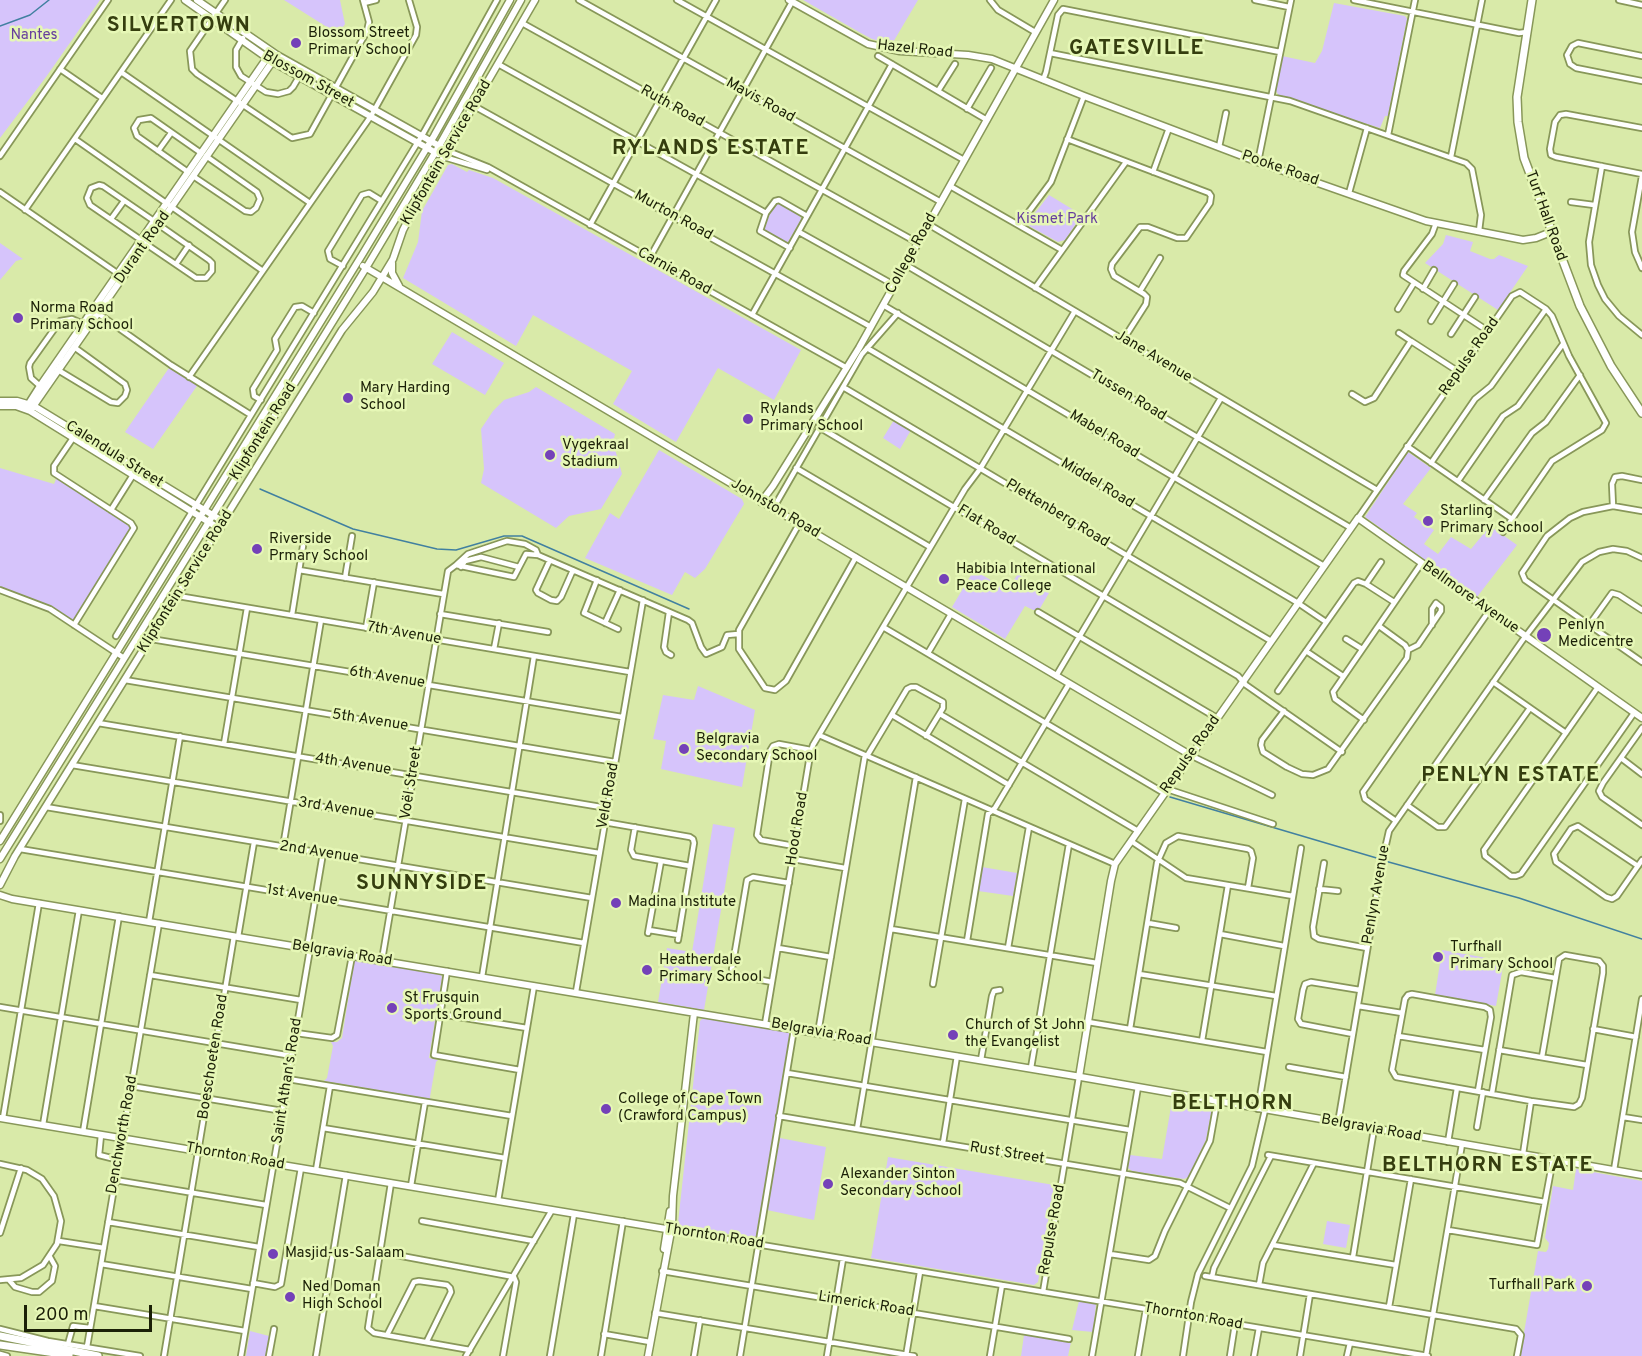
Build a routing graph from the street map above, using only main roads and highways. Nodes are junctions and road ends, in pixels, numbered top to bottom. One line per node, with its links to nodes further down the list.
1 (1532, 0): 2 (main road, Turf Hall Road)
2 (1642, 413)
3 (0, 1336): 6 (main road)
4 (0, 1345): 5 (main road)
5 (81, 1356)
6 (98, 1356)

